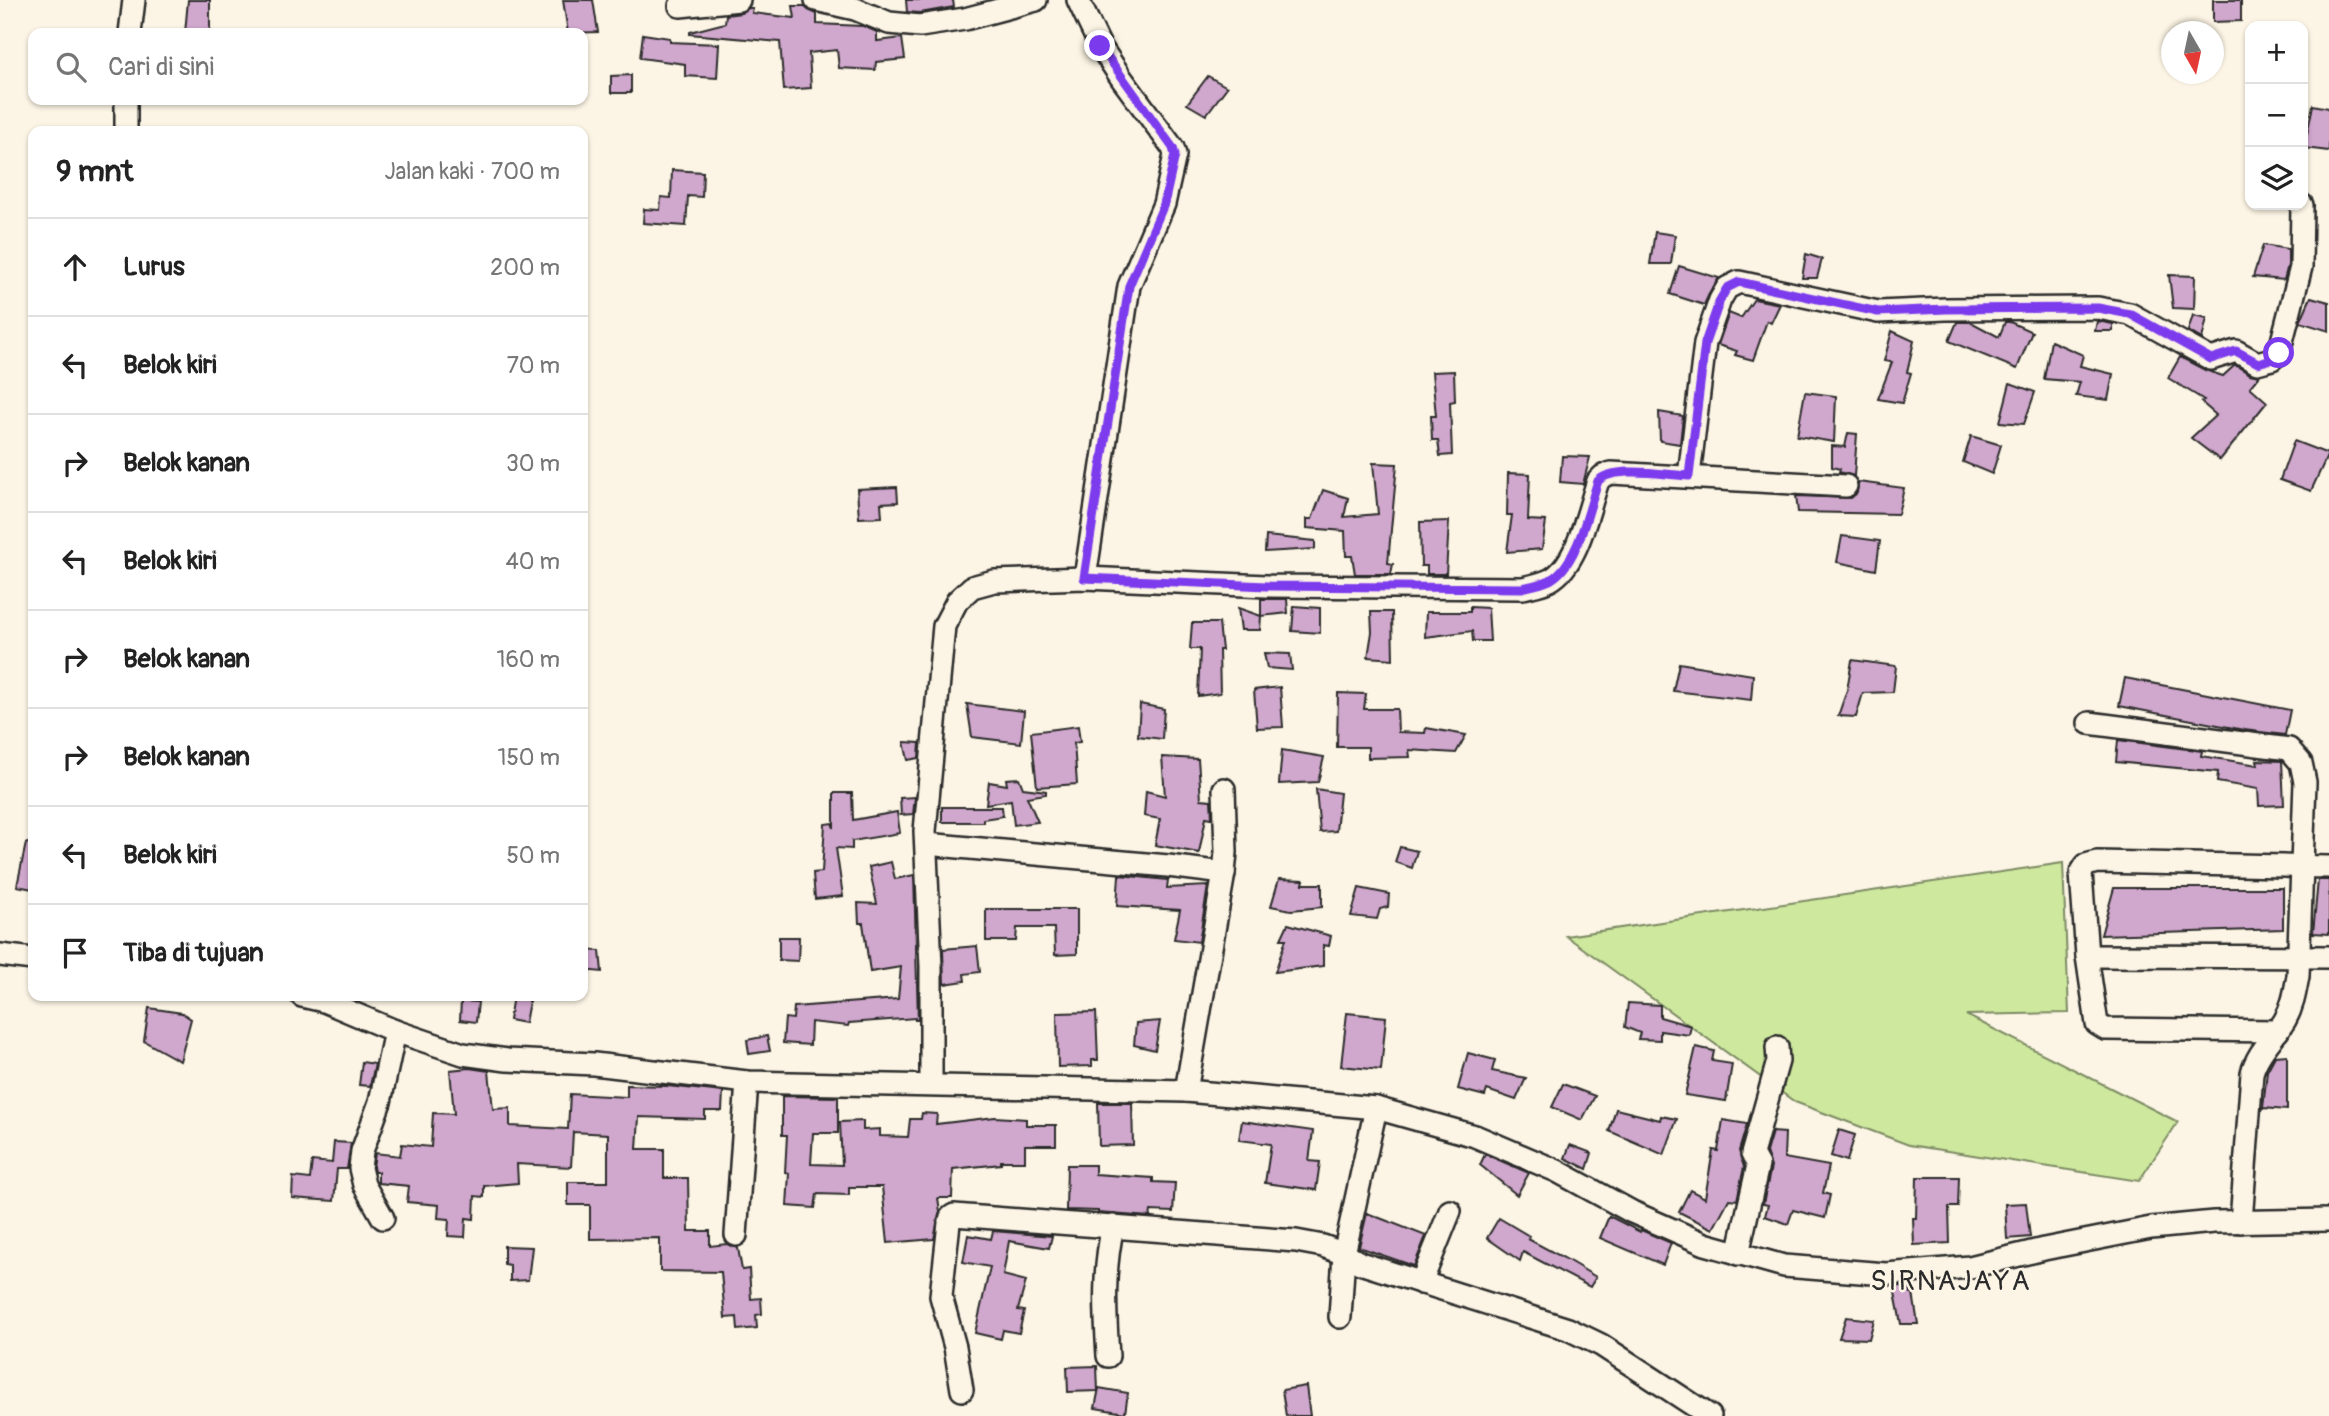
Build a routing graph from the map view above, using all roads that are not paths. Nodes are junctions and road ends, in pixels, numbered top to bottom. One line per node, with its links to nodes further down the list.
1 (134, 0): 7 (street)
2 (739, 0): 6 (street)
3 (816, 0): 4 (street)
4 (1036, 0)
5 (1078, 0): 13 (street)
6 (680, 6)
7 (131, 28)
8 (126, 105): 9 (street)
9 (126, 126)
10 (2302, 210): 11 (street)
11 (1689, 476): 12 (street); 13 (street)
12 (1846, 486)
13 (1084, 578): 16 (street)
14 (2089, 723): 18 (street)
15 (1224, 789): 19 (street)
16 (926, 845): 19 (street); 30 (street)
17 (2329, 867): 18 (street)
18 (2301, 868): 21 (street); 22 (street)
19 (1224, 873): 31 (street)
20 (0, 954): 24 (street)
21 (2087, 956): 22 (street); 27 (street)
22 (2298, 957): 23 (street); 27 (street)
23 (2329, 957)
24 (28, 958)
25 (324, 1001): 26 (street)
26 (395, 1031): 29 (street); 34 (street)
27 (2277, 1031): 36 (street)
28 (1777, 1047): 40 (street)
29 (747, 1082): 30 (street); 38 (street)
30 (931, 1085): 31 (street)
31 (1186, 1091): 32 (street)
32 (1376, 1108): 39 (street); 40 (street)
33 (1450, 1212): 41 (street)
34 (383, 1219)
35 (2329, 1220): 36 (street)
36 (2241, 1222): 40 (street)
37 (1113, 1226): 39 (street); 43 (street); 44 (street)
38 (736, 1236)
39 (1344, 1254): 41 (street); 42 (street)
40 (1738, 1254)
41 (1421, 1283): 45 (street)
42 (1340, 1317)
43 (1108, 1356)
44 (962, 1390)
45 (1710, 1416)

